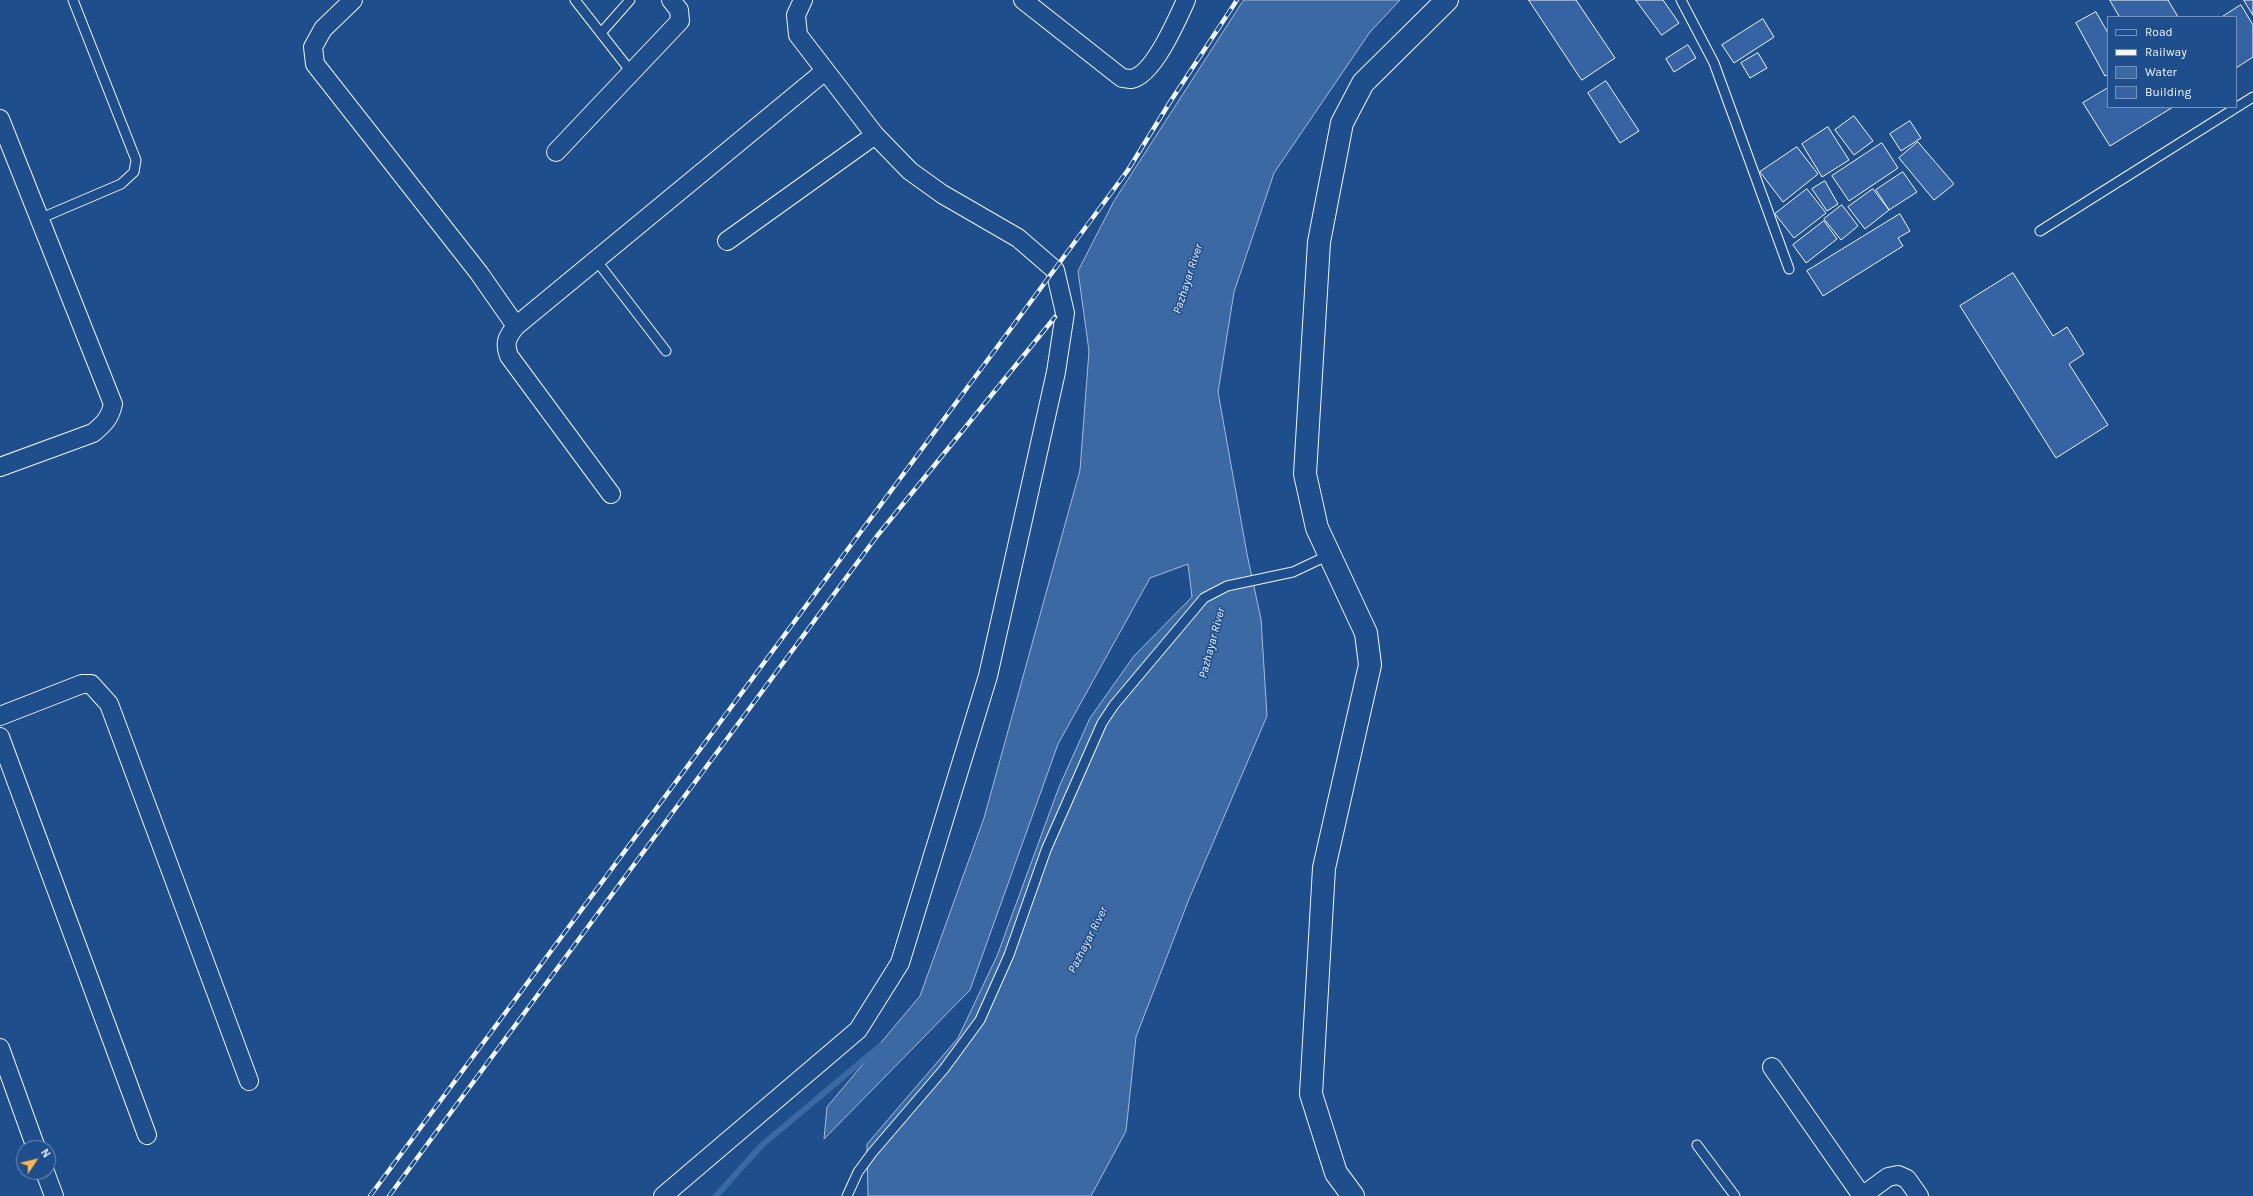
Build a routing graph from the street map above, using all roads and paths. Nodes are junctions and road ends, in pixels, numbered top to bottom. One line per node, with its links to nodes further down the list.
1 (73, 0): 20 (lane)
2 (353, 0): 25 (street)
3 (575, 0): 11 (lane)
4 (630, 0): 11 (lane)
5 (671, 0): 13 (street)
6 (803, 0): 12 (street)
7 (1023, 0): 8 (street)
8 (1186, 0)
9 (1446, 0): 29 (street)
10 (1681, 0): 24 (lane)
11 (601, 33): 13 (lane)
12 (824, 71): 18 (street); 23 (street)
13 (632, 73): 19 (street)
14 (2253, 97): 15 (lane)
15 (2237, 107)
16 (2236, 108): 21 (lane)
17 (0, 119): 20 (street)
18 (875, 134): 22 (street); 40 (street)
19 (556, 152)
20 (40, 219): 27 (street)
21 (2040, 231)
22 (727, 241)
23 (596, 260): 25 (street); 26 (lane)
24 (1789, 269)
25 (516, 326): 28 (street)
26 (666, 351)
27 (0, 467)
28 (611, 494)
29 (1330, 555): 41 (lane); 42 (street)
30 (0, 716): 34 (street)
31 (0, 737): 35 (street)
32 (0, 1048): 36 (street)
33 (1772, 1067): 44 (street)
34 (249, 1081)
35 (147, 1135)
36 (33, 1140)
37 (1697, 1145): 43 (lane)
38 (48, 1180): 39 (street)
39 (54, 1196)
40 (663, 1196)
41 (847, 1196)
42 (1353, 1196)
43 (1735, 1196)
44 (1862, 1196): 45 (street)
45 (1919, 1196)

